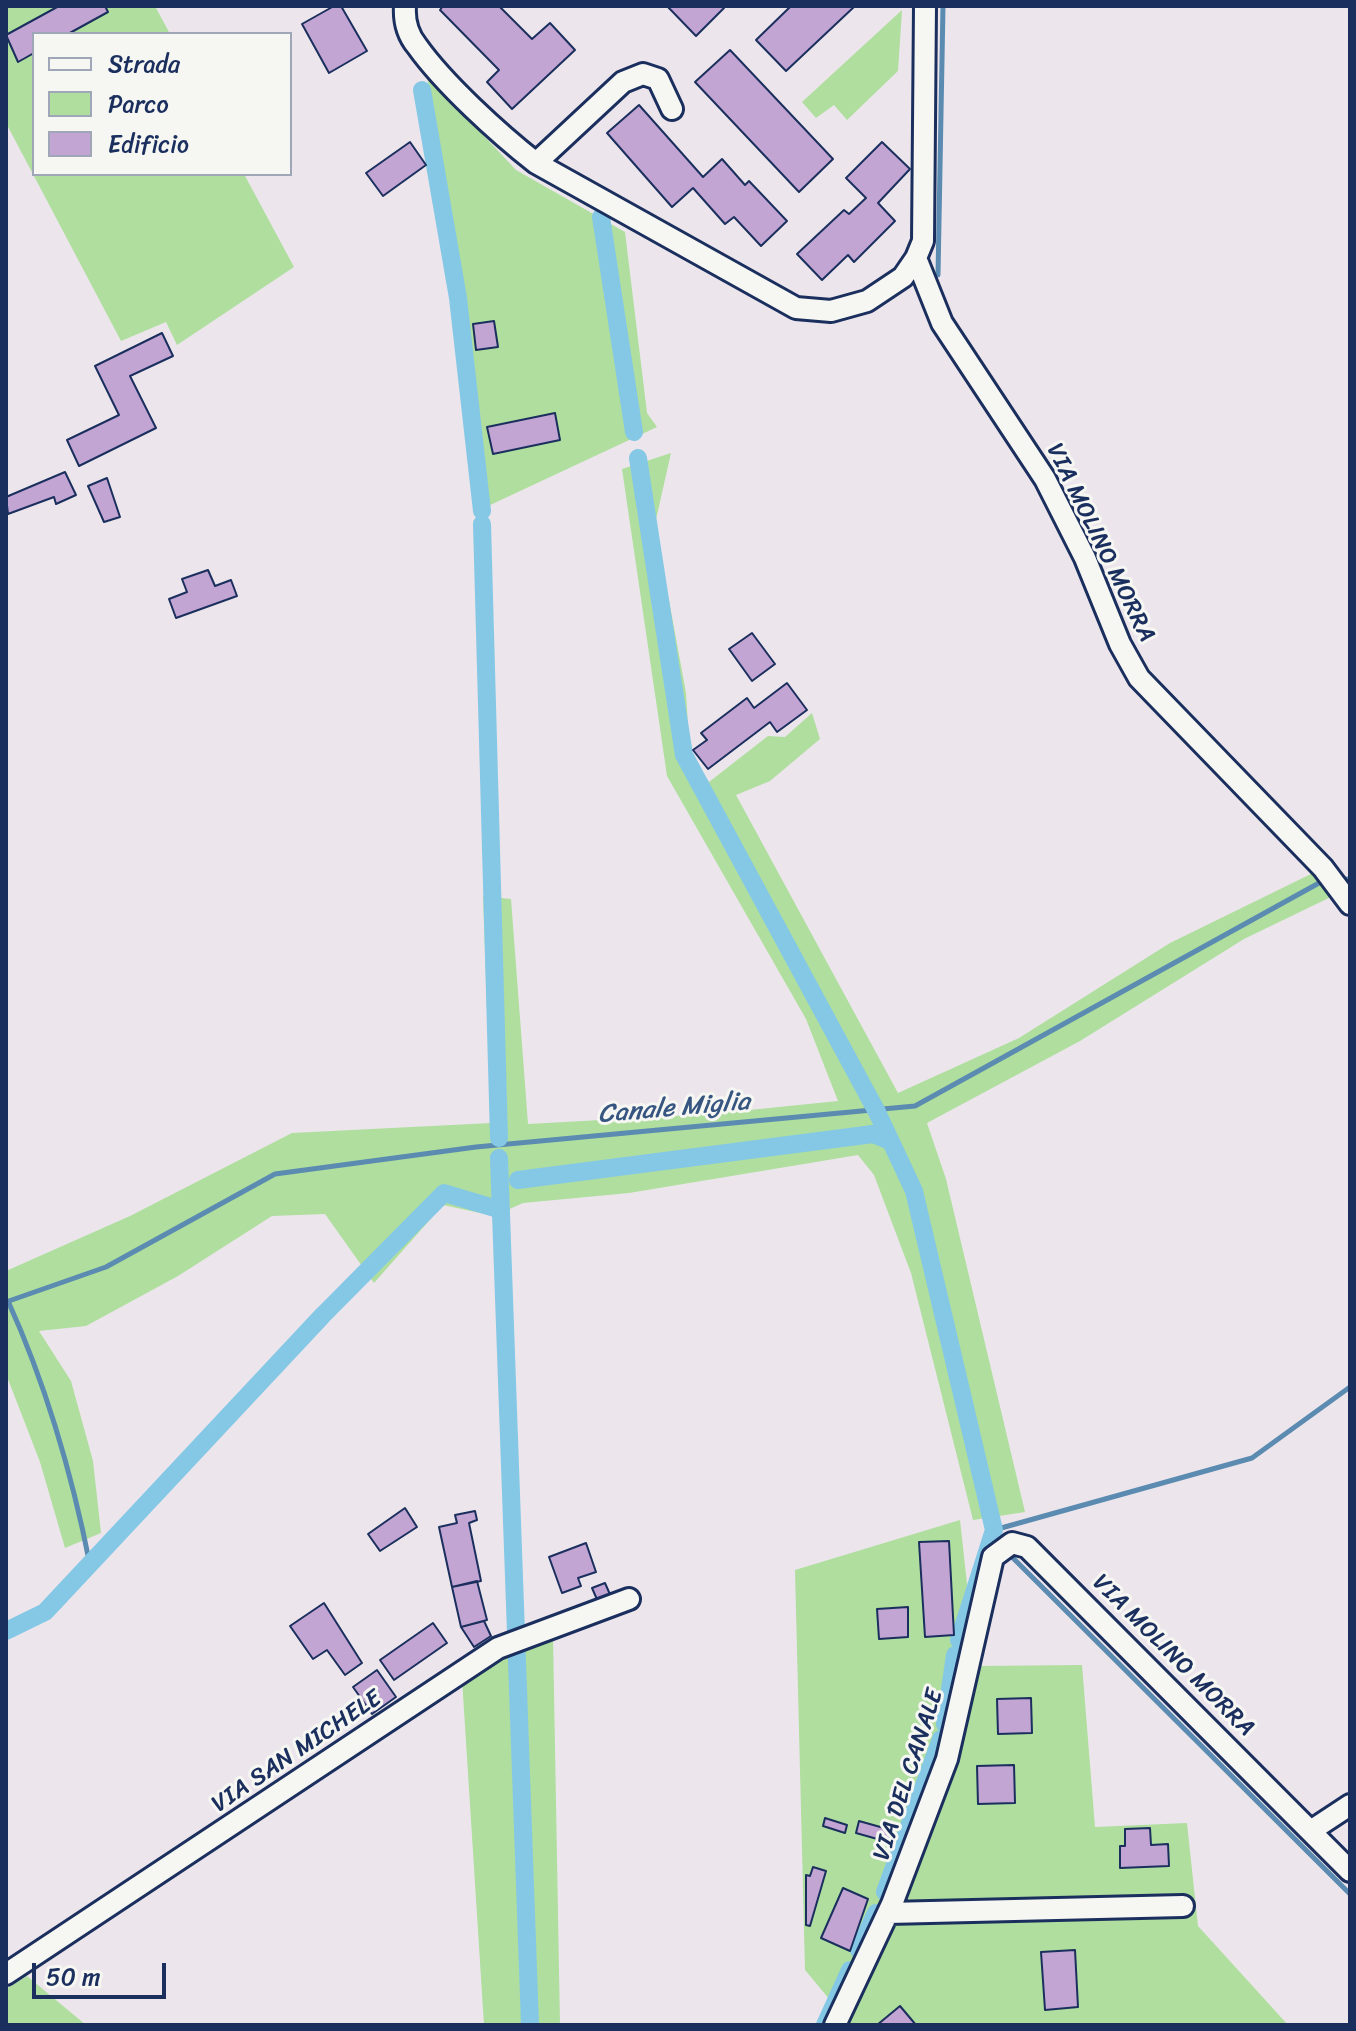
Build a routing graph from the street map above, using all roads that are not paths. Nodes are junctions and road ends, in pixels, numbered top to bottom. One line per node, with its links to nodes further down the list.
1 (405, 6): 4 (street)
2 (925, 6): 5 (street)
3 (672, 109): 4 (street)
4 (536, 163): 5 (street)
5 (916, 258): 6 (street, VIA MOLINO MORRA)
6 (1350, 904)
7 (993, 1557): 10 (street, VIA MOLINO MORRA); 13 (street, VIA DEL CANALE)
8 (629, 1599): 14 (street, VIA SAN MICHELE)
9 (1350, 1805): 10 (street)
10 (1312, 1830): 11 (street, VIA MOLINO MORRA)
11 (1350, 1871)
12 (1183, 1906): 13 (street)
13 (888, 1913): 15 (street, VIA DEL CANALE)
14 (6, 1974)
15 (835, 2025)

